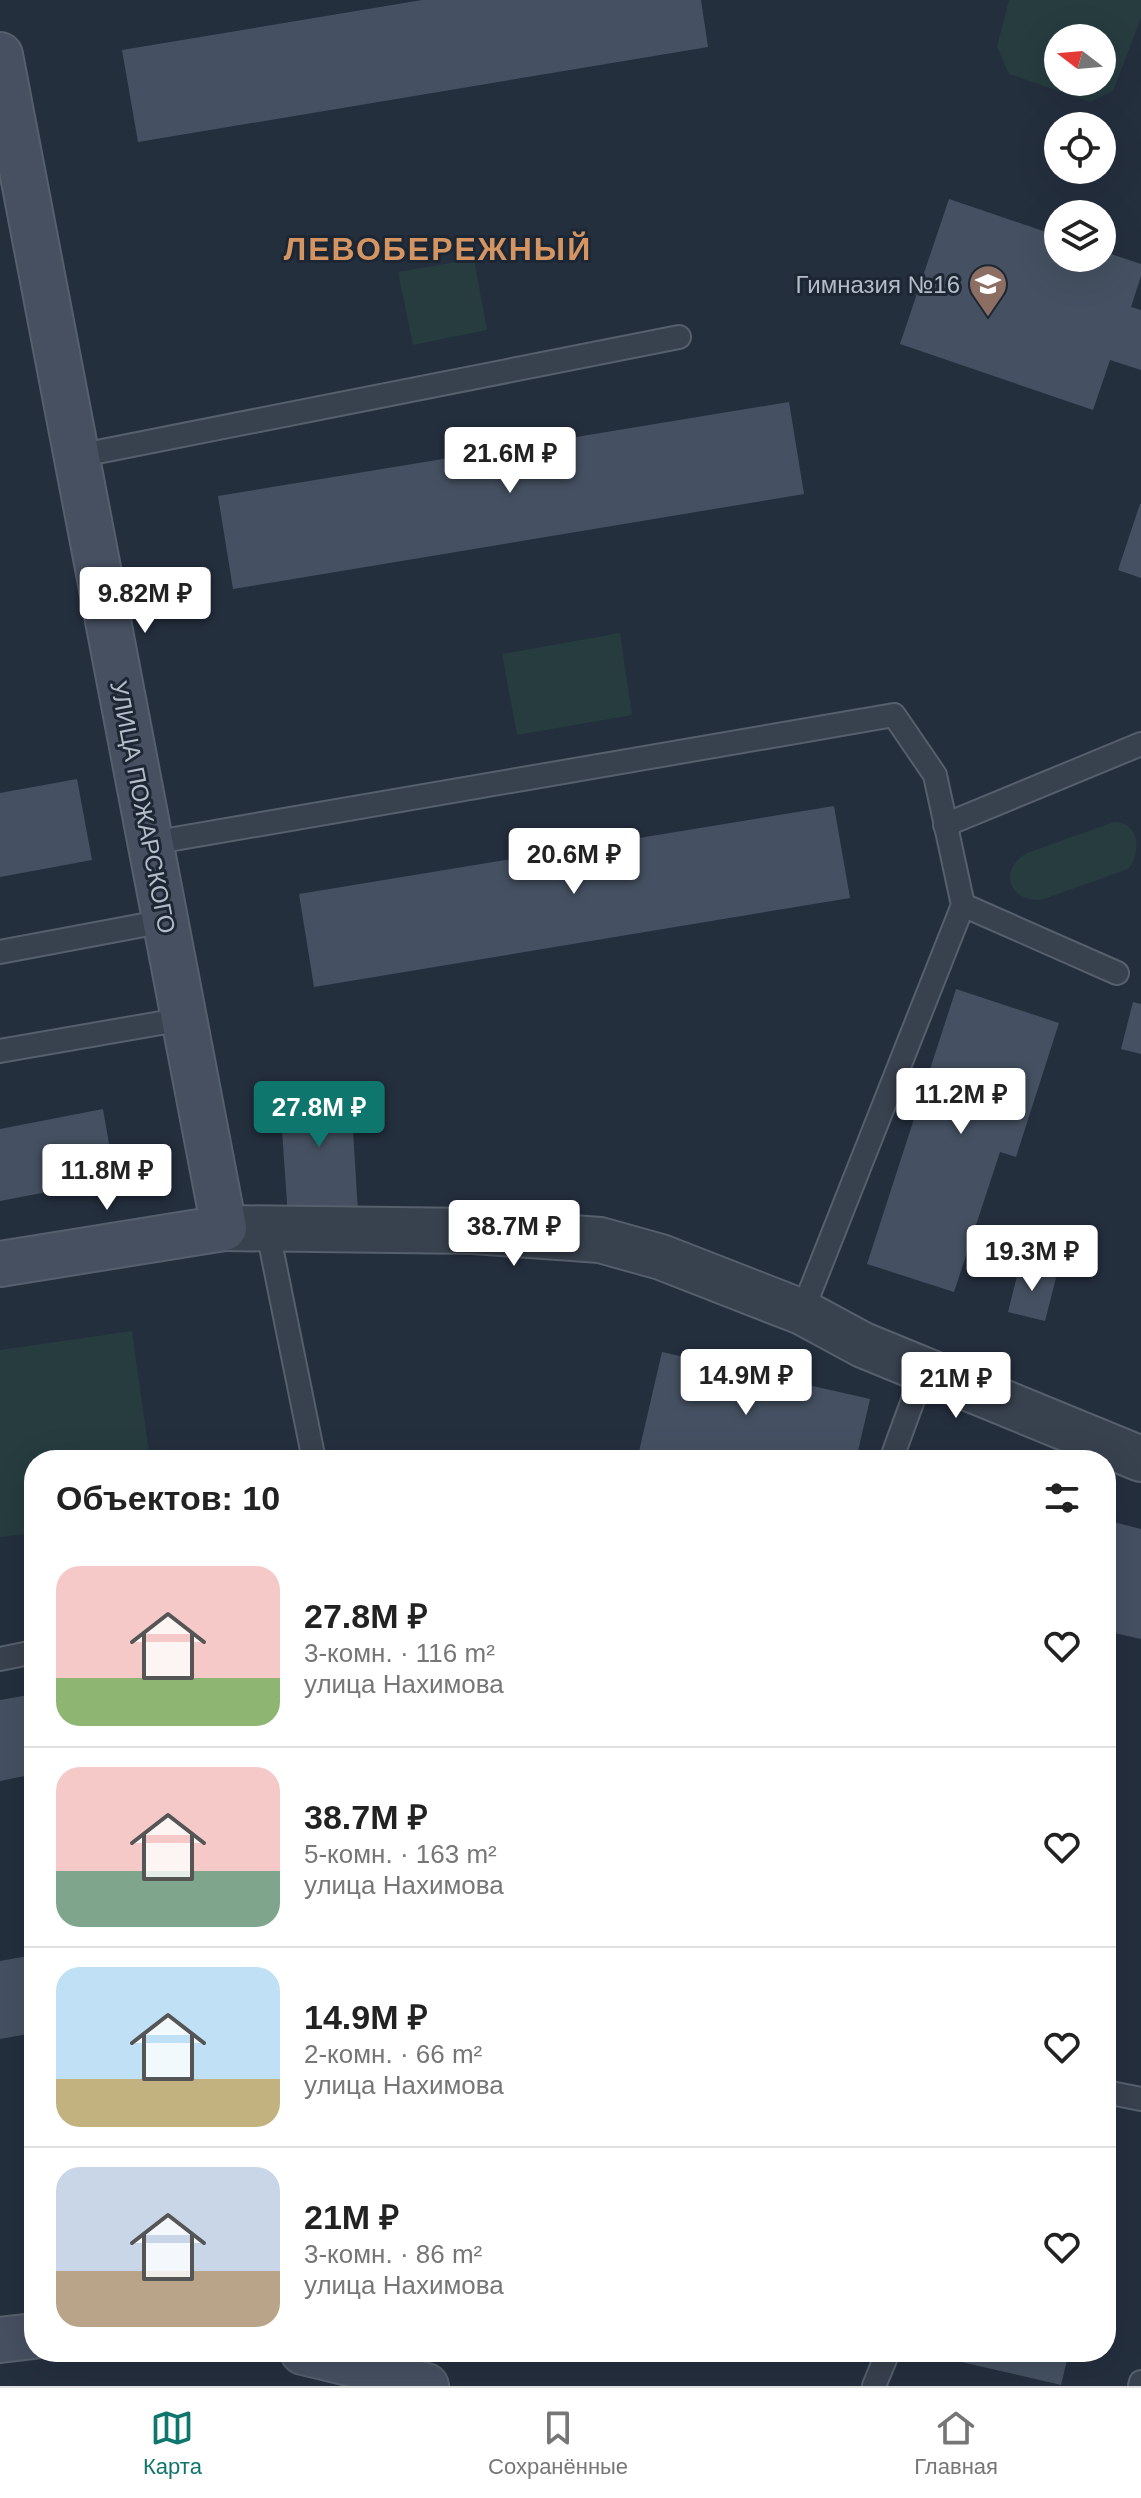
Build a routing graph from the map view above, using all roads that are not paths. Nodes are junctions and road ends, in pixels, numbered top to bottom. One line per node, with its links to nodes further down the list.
1 (0, 55): 3 (street, УЛИЦА ПОЖАРСКОГО)
2 (679, 337): 3 (lane)
3 (77, 456): 6 (street, УЛИЦА ПОЖАРСКОГО)
4 (1141, 744): 5 (lane)
5 (945, 825): 6 (lane); 7 (lane)
6 (151, 843): 8 (street, УЛИЦА ПОЖАРСКОГО)
7 (963, 905): 10 (lane); 16 (lane)
8 (165, 921): 9 (lane); 11 (street, УЛИЦА ПОЖАРСКОГО)
9 (0, 952)
10 (1117, 973)
11 (184, 1019): 12 (lane); 14 (street, УЛИЦА ПОЖАРСКОГО)
12 (0, 1051)
13 (267, 1227): 14 (street); 16 (street); 18 (lane)
14 (224, 1228): 15 (street)
15 (0, 1264)
16 (802, 1312): 17 (street)
17 (924, 1370): 19 (lane); 20 (street)
18 (312, 1450)
19 (895, 1450)
20 (1141, 1459)
21 (24, 1654): 22 (lane)
22 (0, 1659)
23 (1116, 2094): 24 (lane)
24 (1141, 2099)
25 (24, 2337): 26 (street)
26 (0, 2340)
27 (344, 2362): 29 (street)
28 (884, 2362): 30 (lane)
29 (426, 2386)
30 (874, 2386)

